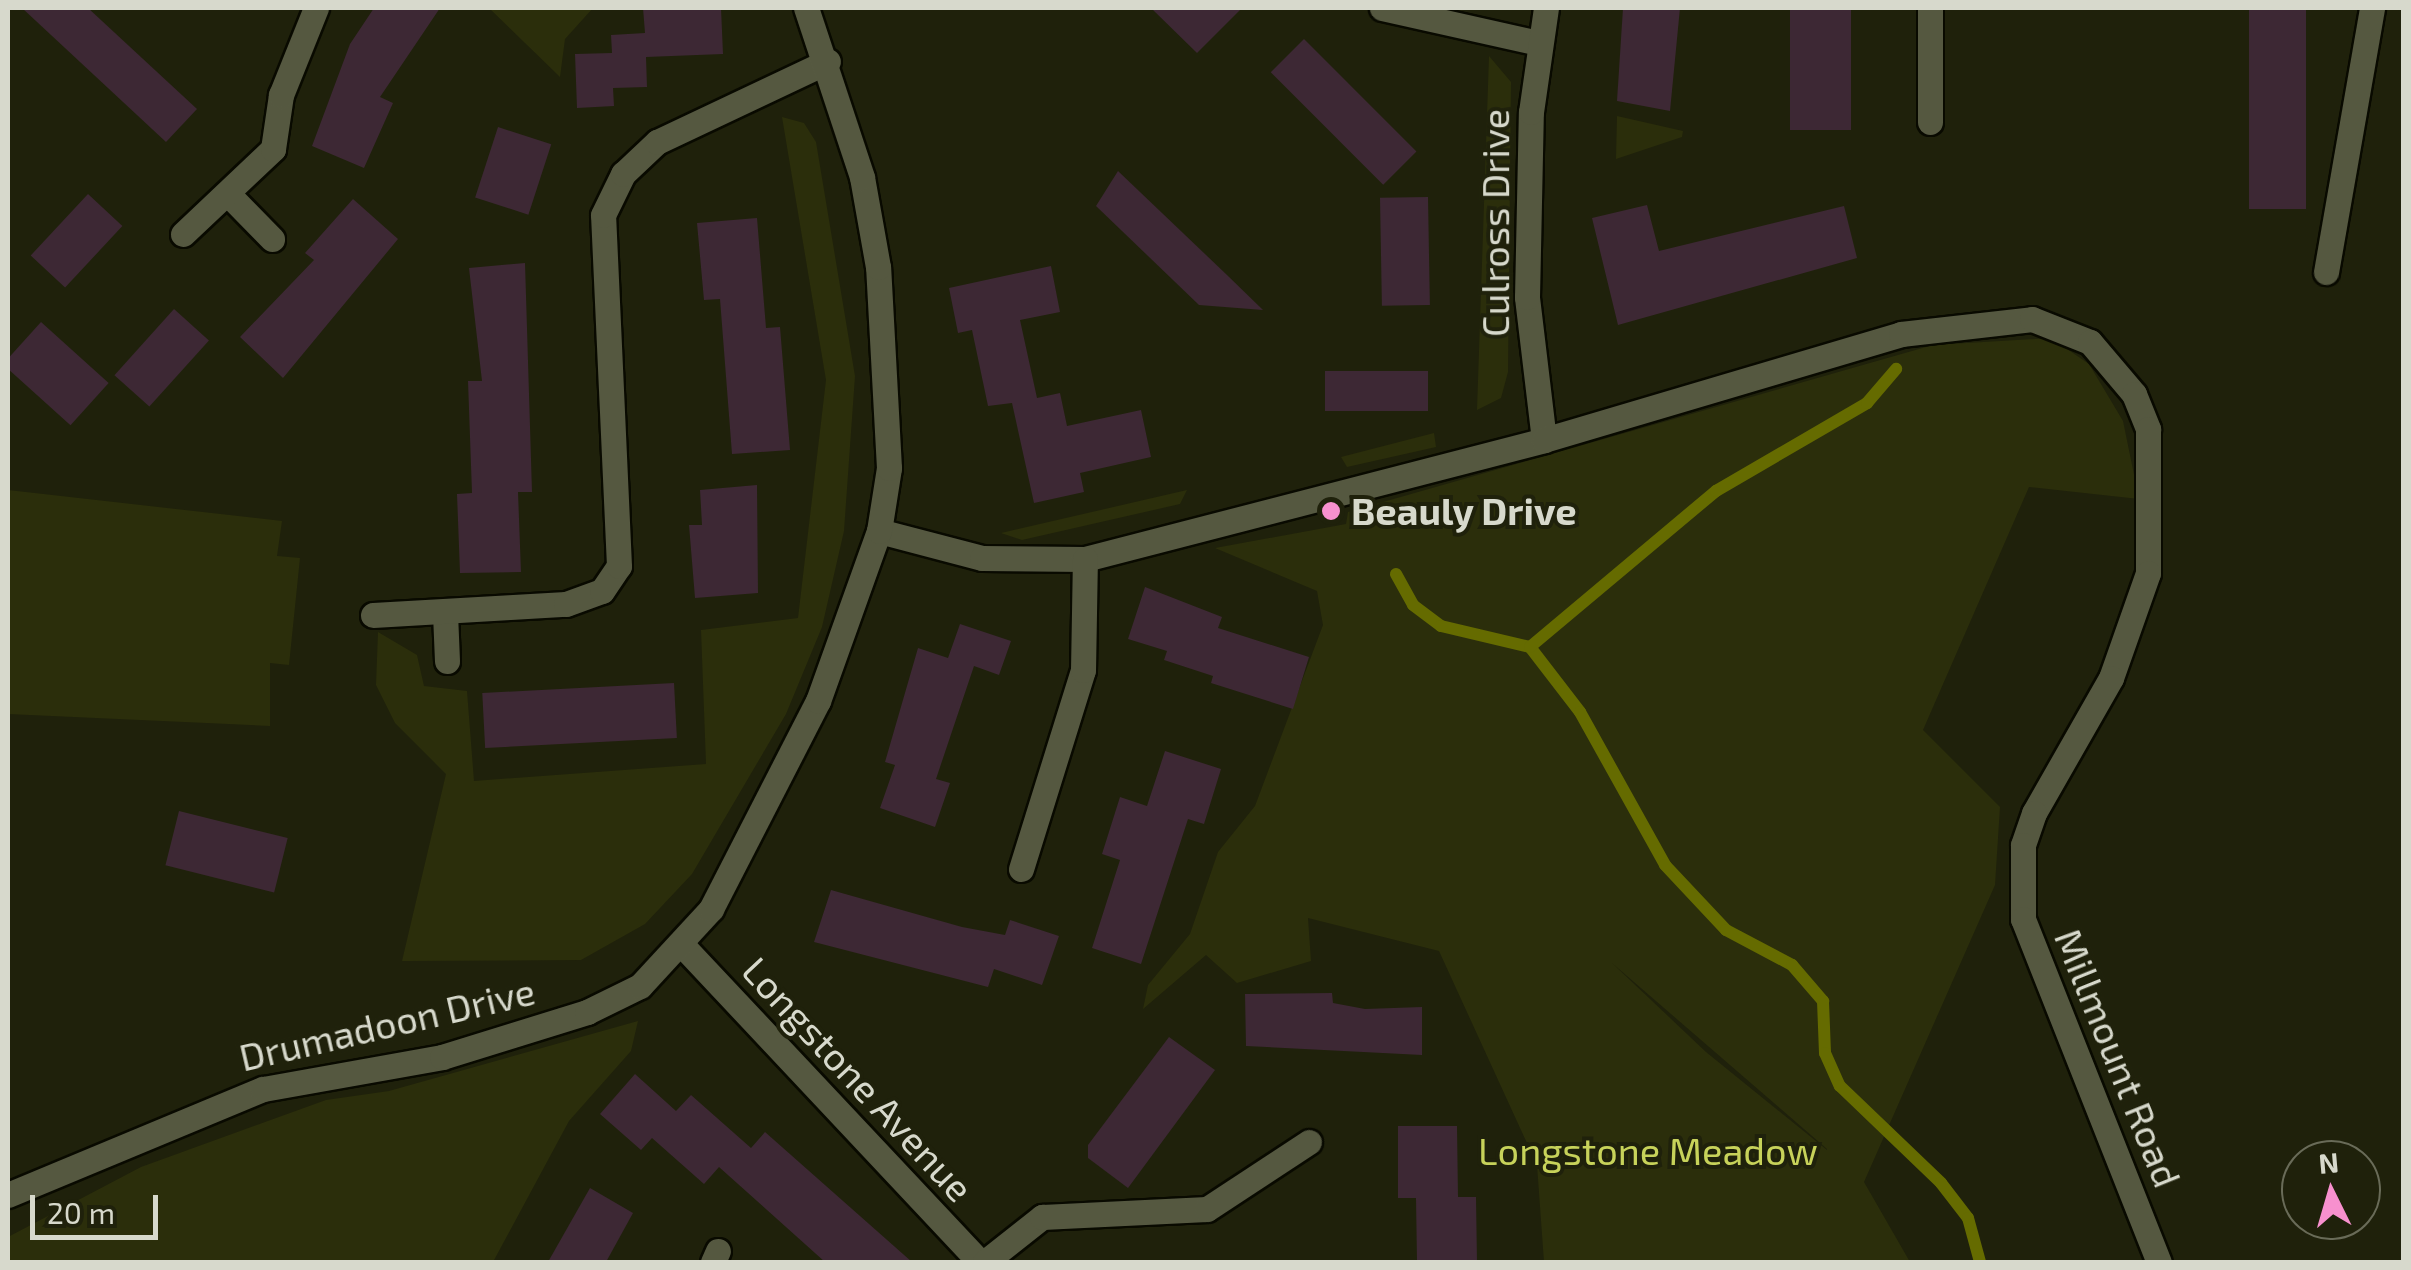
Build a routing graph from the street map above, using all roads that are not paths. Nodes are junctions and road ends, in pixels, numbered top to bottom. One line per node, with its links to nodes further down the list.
1 (316, 8): 10 (street)
2 (806, 8): 8 (street, Drumadoon Drive)
3 (1382, 8): 7 (street)
4 (1546, 8): 7 (street, Culross Drive)
5 (1930, 8): 9 (street)
6 (2372, 8): 13 (street)
7 (1539, 43): 14 (street, Culross Drive)
8 (828, 61): 15 (street, Drumadoon Drive); 17 (street)
9 (1930, 122)
10 (228, 194): 11 (street); 12 (street)
11 (184, 234)
12 (272, 239)
13 (2326, 272)
14 (1544, 440): 16 (street); 25 (street, Millmount Road)
15 (879, 531): 16 (street); 21 (street, Drumadoon Drive)
16 (1085, 559): 20 (street)
17 (445, 613): 18 (street); 19 (street)
18 (373, 616)
19 (447, 661)
20 (1021, 868)
21 (683, 946): 23 (street, Drumadoon Drive); 24 (street, Longstone Avenue)
22 (1309, 1142): 24 (street)
23 (8, 1194)
24 (982, 1262)
25 (2159, 1262)

